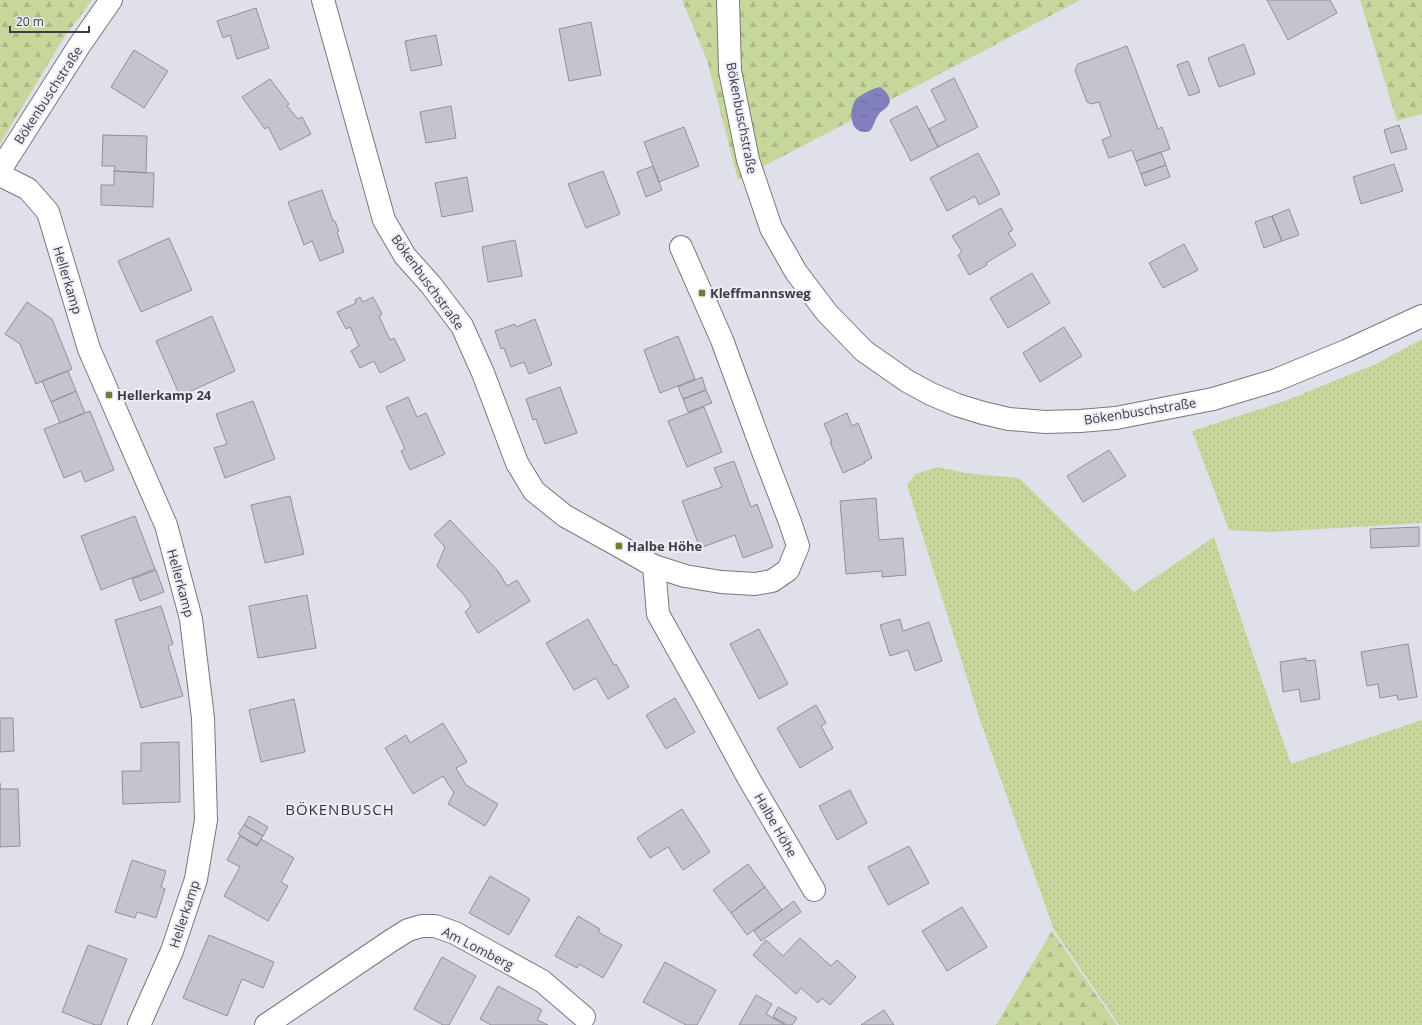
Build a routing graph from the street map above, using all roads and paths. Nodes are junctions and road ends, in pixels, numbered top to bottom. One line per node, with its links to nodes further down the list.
1 (111, 0): 4 (street, Bökenbuschstraße)
2 (323, 0): 8 (street, Bökenbuschstraße)
3 (728, 0): 7 (street, Bökenbuschstraße)
4 (0, 170)
5 (0, 175): 11 (street, Hellerkamp)
6 (681, 247): 8 (street)
7 (1422, 316)
8 (654, 566): 9 (street, Halbe Höhe)
9 (814, 890)
10 (584, 1017): 12 (street, Am Lomberg)
11 (139, 1025)
12 (266, 1025)

